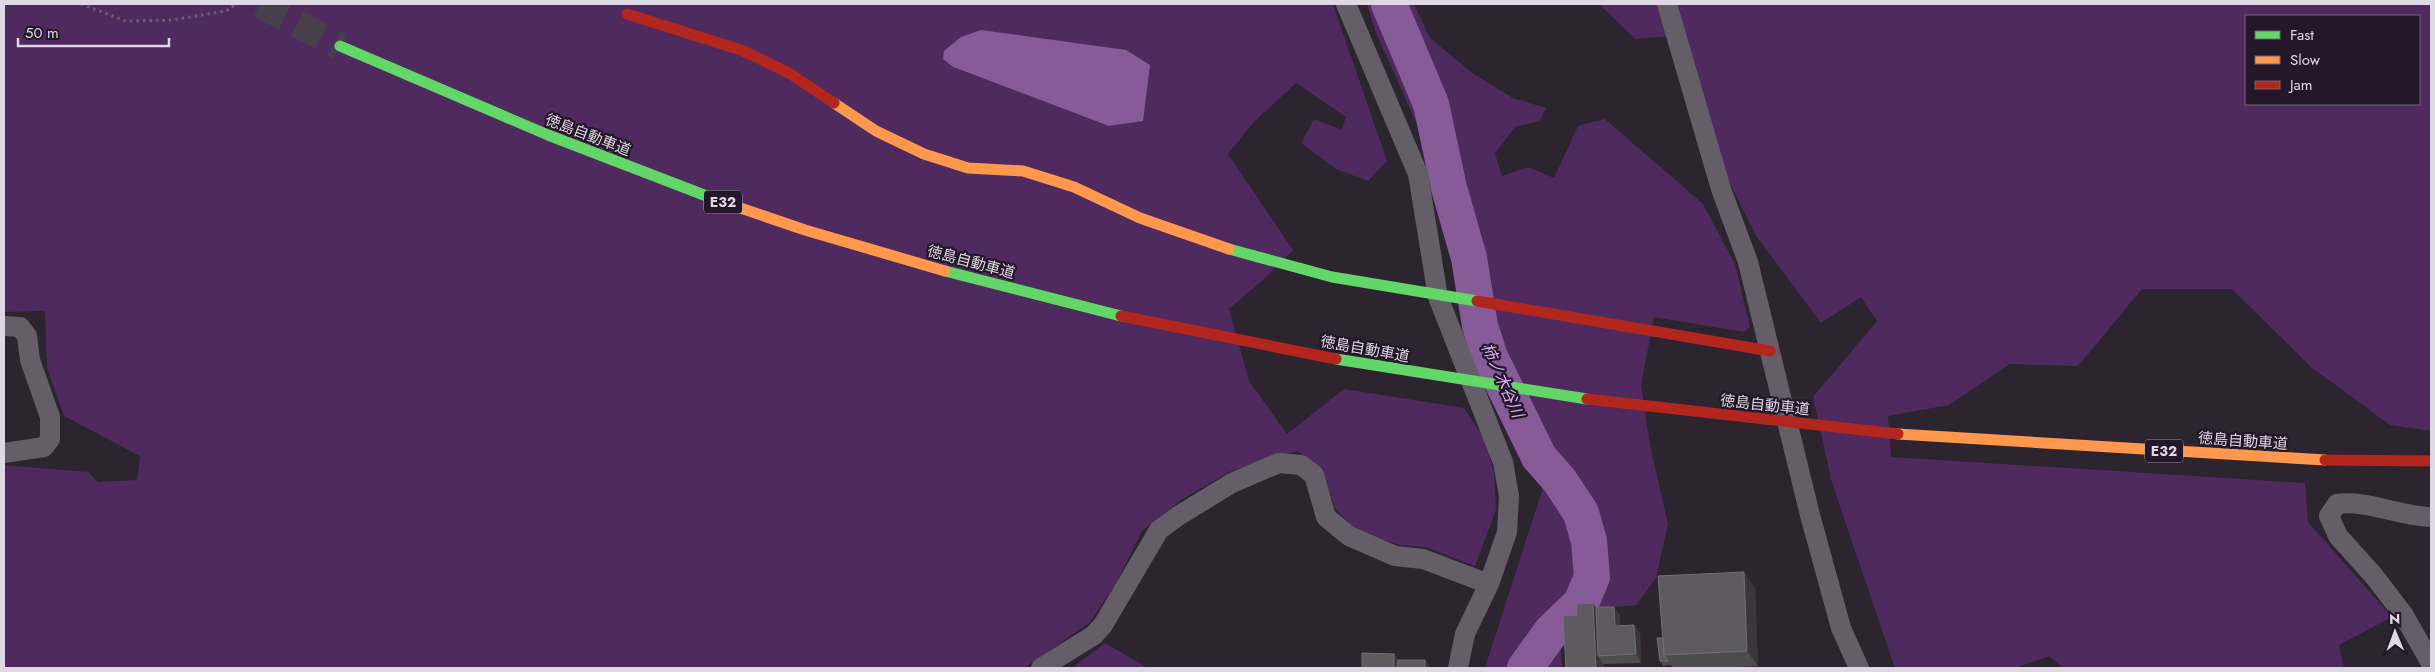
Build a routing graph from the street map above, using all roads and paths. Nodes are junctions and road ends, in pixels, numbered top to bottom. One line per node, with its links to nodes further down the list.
1 (81, 4): 2 (path)
2 (236, 4)
3 (1346, 4): 7 (street)
4 (1667, 4): 9 (street)
5 (628, 14): 7 (main road)
6 (340, 46): 11 (main road, 徳島自動車道 / E32, bridge)
7 (1438, 297): 9 (main road); 13 (street)
8 (4, 326): 10 (street)
9 (1770, 351): 17 (street)
10 (4, 453)
11 (2431, 461)
12 (2431, 517): 14 (street)
13 (1489, 584): 15 (street); 16 (street)
14 (2431, 663)
15 (1041, 668)
16 (1458, 668)
17 (1858, 668)

